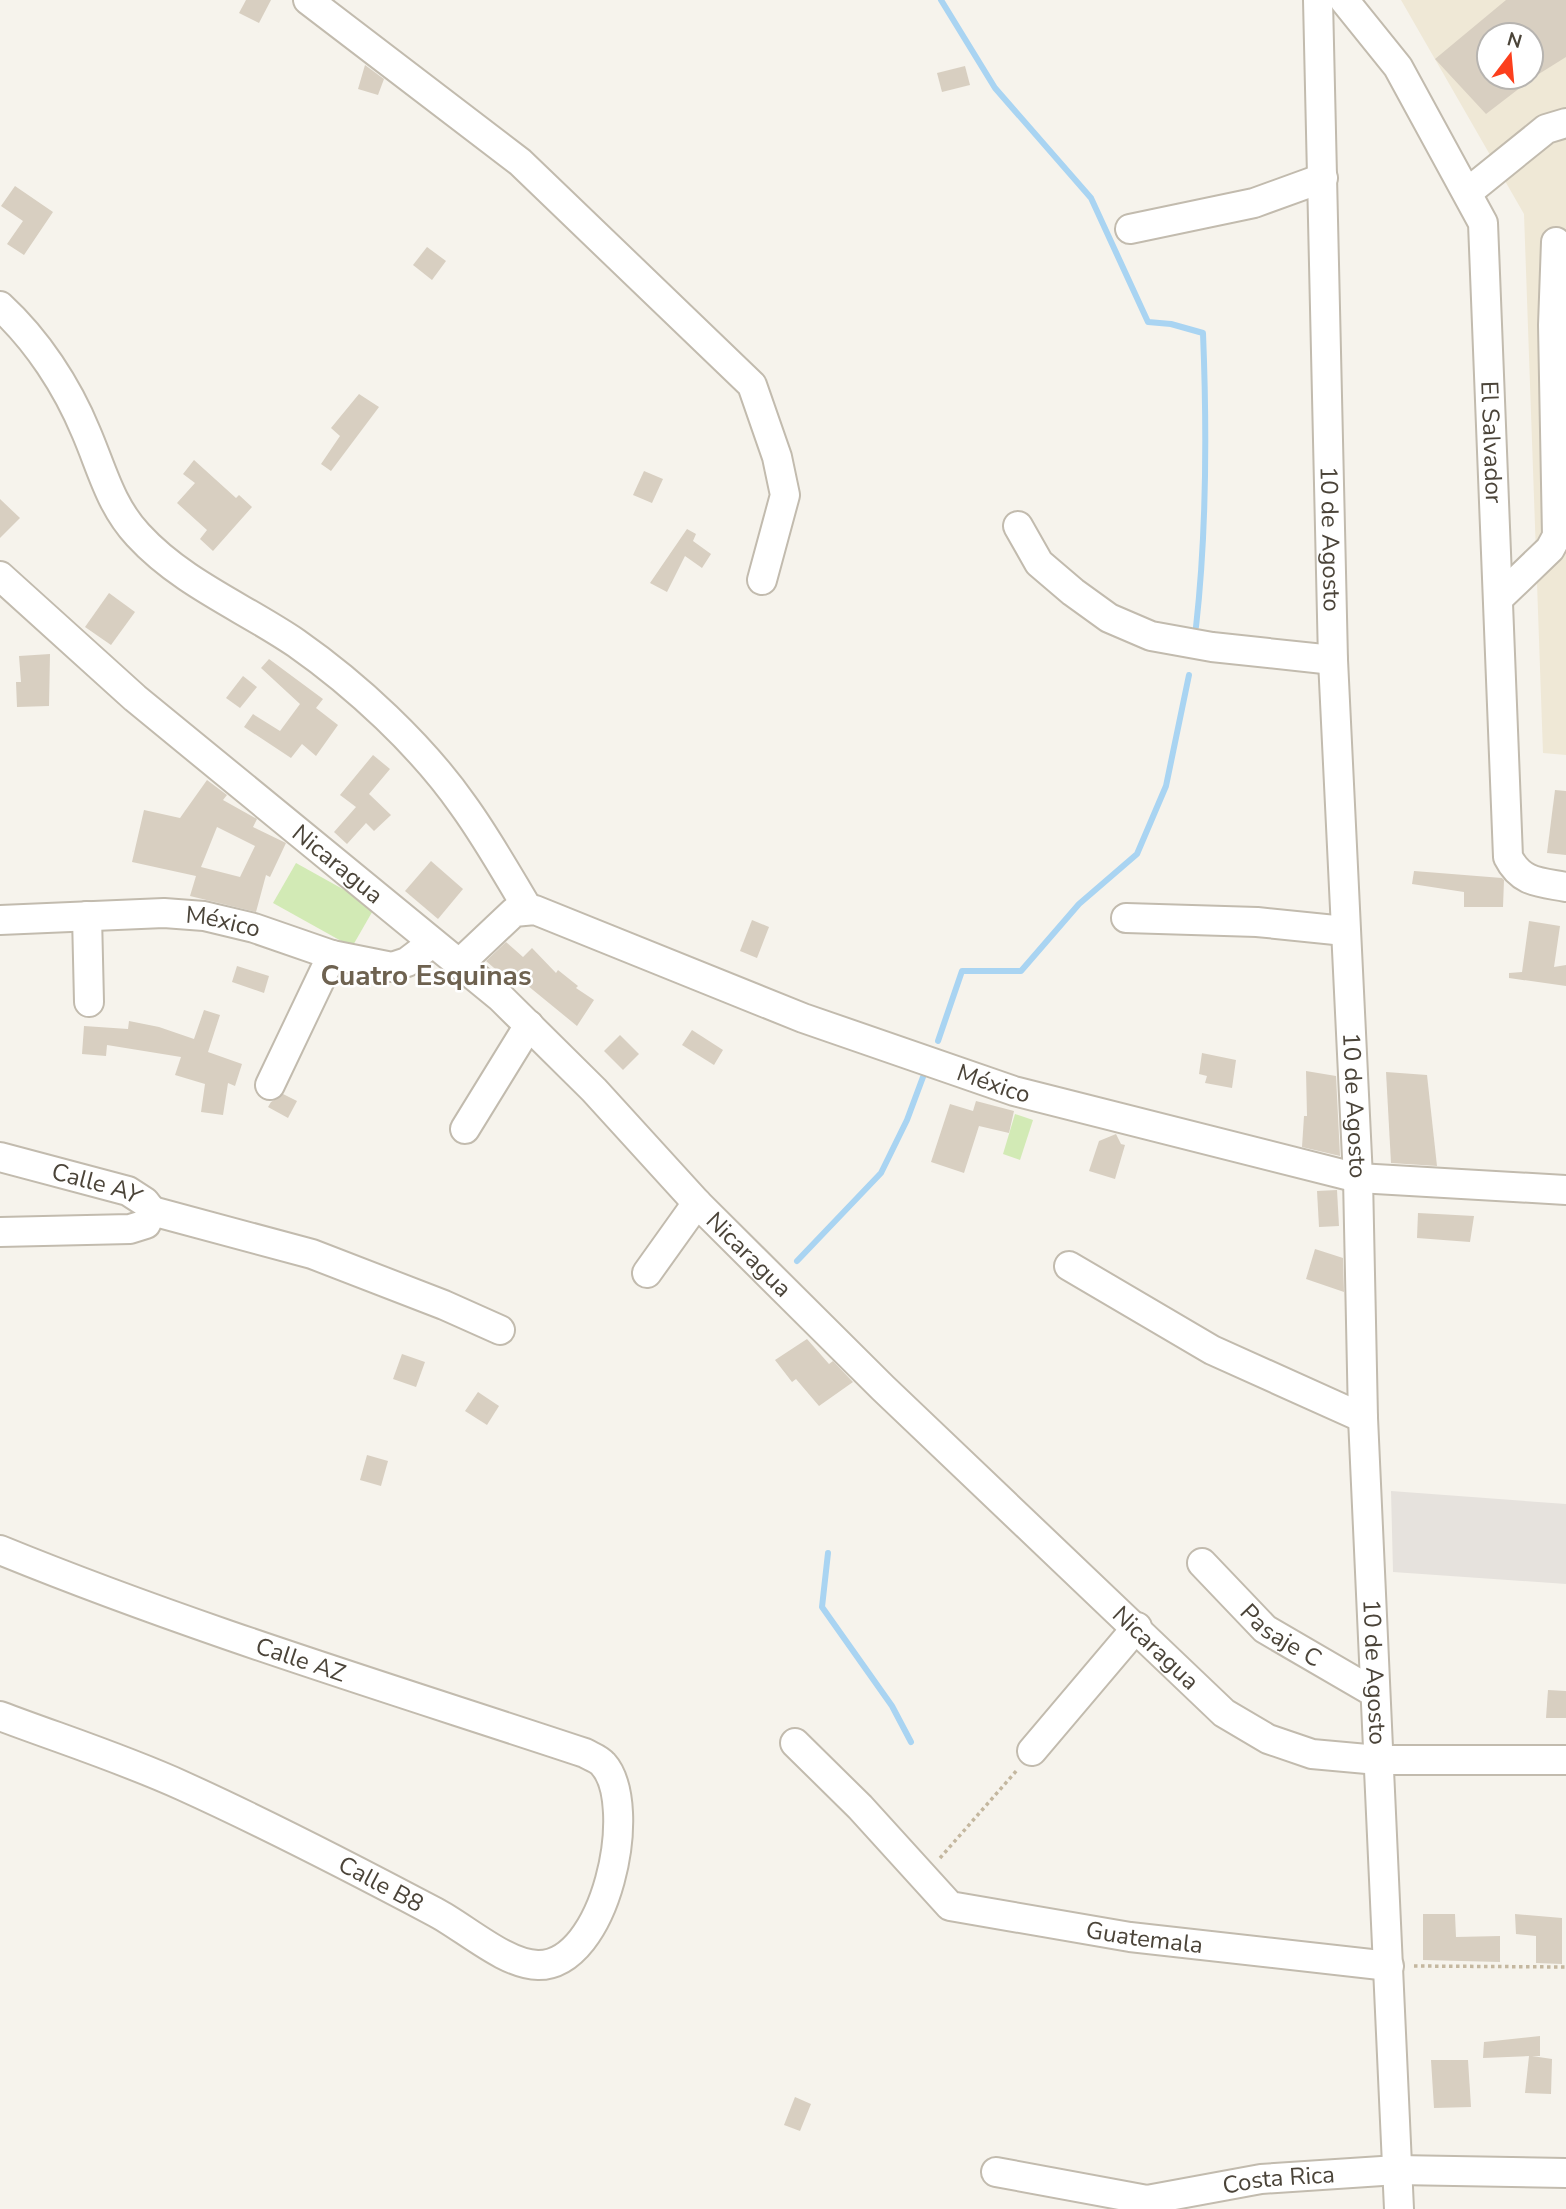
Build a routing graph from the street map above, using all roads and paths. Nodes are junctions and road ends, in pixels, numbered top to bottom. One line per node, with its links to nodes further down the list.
1 (308, 0): 12 (street)
2 (1318, 0): 5 (street, 10 de Agosto)
3 (1344, 0): 6 (street, El Salvador)
4 (1566, 123): 6 (street)
5 (1323, 178): 7 (street); 14 (street, 10 de Agosto)
6 (1468, 192): 13 (street, El Salvador)
7 (1130, 229)
8 (1556, 242): 13 (street)
9 (0, 306): 16 (street)
10 (1017, 526): 14 (street)
11 (0, 576): 21 (street, Nicaragua)
12 (762, 580)
13 (1499, 598): 15 (street, El Salvador)
14 (1333, 660): 20 (street, 10 de Agosto)
15 (1566, 887)
16 (528, 909): 23 (street); 29 (street, México)
17 (87, 916): 19 (street, México); 22 (street, México); 24 (street)
18 (1126, 918): 20 (street)
19 (0, 920)
20 (1345, 931): 29 (street, 10 de Agosto)
21 (432, 943): 22 (street, México); 23 (street, Nicaragua)
22 (332, 955): 26 (street)
23 (460, 963): 25 (street, Nicaragua)
24 (89, 1002)
25 (529, 1025): 27 (street); 31 (street, Nicaragua)
26 (270, 1085)
27 (465, 1129)
28 (0, 1157): 32 (street, Calle AY)
29 (1358, 1178): 30 (street, México); 37 (street, 10 de Agosto)
30 (1566, 1190)
31 (697, 1203): 35 (street); 40 (street, Nicaragua)
32 (152, 1211): 33 (street, Calle AY); 36 (street)
33 (0, 1232)
34 (1069, 1266): 37 (street)
35 (647, 1273)
36 (500, 1330)
37 (1363, 1418): 41 (street, 10 de Agosto)
38 (0, 1550): 47 (street, Calle AZ)
39 (1202, 1563): 41 (street, Pasaje C)
40 (1138, 1628): 44 (street); 45 (street, Nicaragua)
41 (1375, 1693): 45 (street, 10 de Agosto)
42 (0, 1716): 47 (street, Calle B8)
43 (795, 1743): 49 (street, Guatemala)
44 (1032, 1751)
45 (1378, 1760): 46 (street, Nicaragua); 50 (street, 10 de Agosto)
46 (1566, 1760)
47 (603, 1763)
48 (1014, 1775): 49 (path)
49 (923, 1878): 50 (street, Guatemala)
50 (1389, 1966): 51 (path); 52 (street, 10 de Agosto)
51 (1566, 1967)
52 (1397, 2170): 53 (street, Costa Rica); 54 (street, Costa Rica); 55 (street, 10 de Agosto)
53 (996, 2172)
54 (1566, 2173)
55 (1399, 2209)

